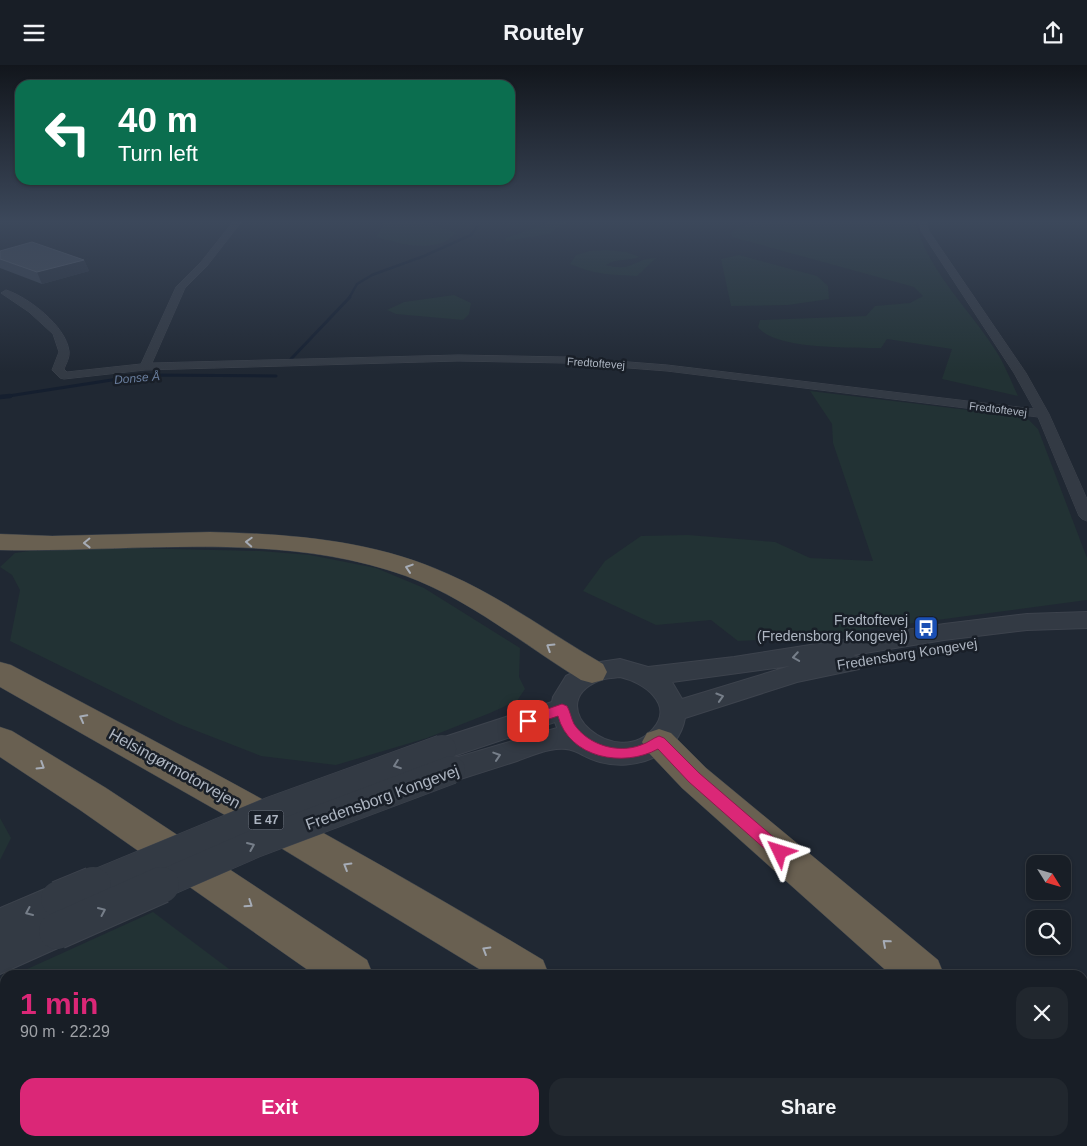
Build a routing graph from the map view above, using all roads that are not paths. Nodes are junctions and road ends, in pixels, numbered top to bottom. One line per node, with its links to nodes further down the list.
1 (197, 271): 4 (street)
2 (952, 271): 5 (street, Fredtoftevej)
3 (6, 293): 4 (street, Fredtoftevej)
4 (145, 367): 5 (street, Fredtoftevej)
5 (1043, 414): 6 (street, Fredtoftevej)
6 (1087, 516)
7 (0, 541): 10 (highway, one-way to 7)
8 (1087, 620): 12 (street, Fredensborg Kongevej, one-way to 12)
9 (1087, 626): 14 (street, Fredensborg Kongevej, one-way to 9)
10 (592, 672): 12 (street); 13 (street)
11 (0, 673): 22 (highway, Helsingørmotorvejen / E 47, one-way to 11)
12 (646, 676): 14 (street)
13 (562, 709): 15 (street); 17 (street, Fredensborg Kongevej)
14 (666, 727): 15 (street); 23 (highway, one-way to 14)
15 (577, 737): 17 (street, Fredensborg Kongevej, one-way to 15)
16 (0, 740): 21 (highway, one-way to 21)
17 (447, 760): 18 (street, Fredensborg Kongevej, bridge)
18 (58, 915): 19 (street, Fredensborg Kongevej, one-way to 19); 20 (street, Fredensborg Kongevej)
19 (0, 925)
20 (0, 957)
21 (345, 970)
22 (520, 970)
23 (917, 970)

